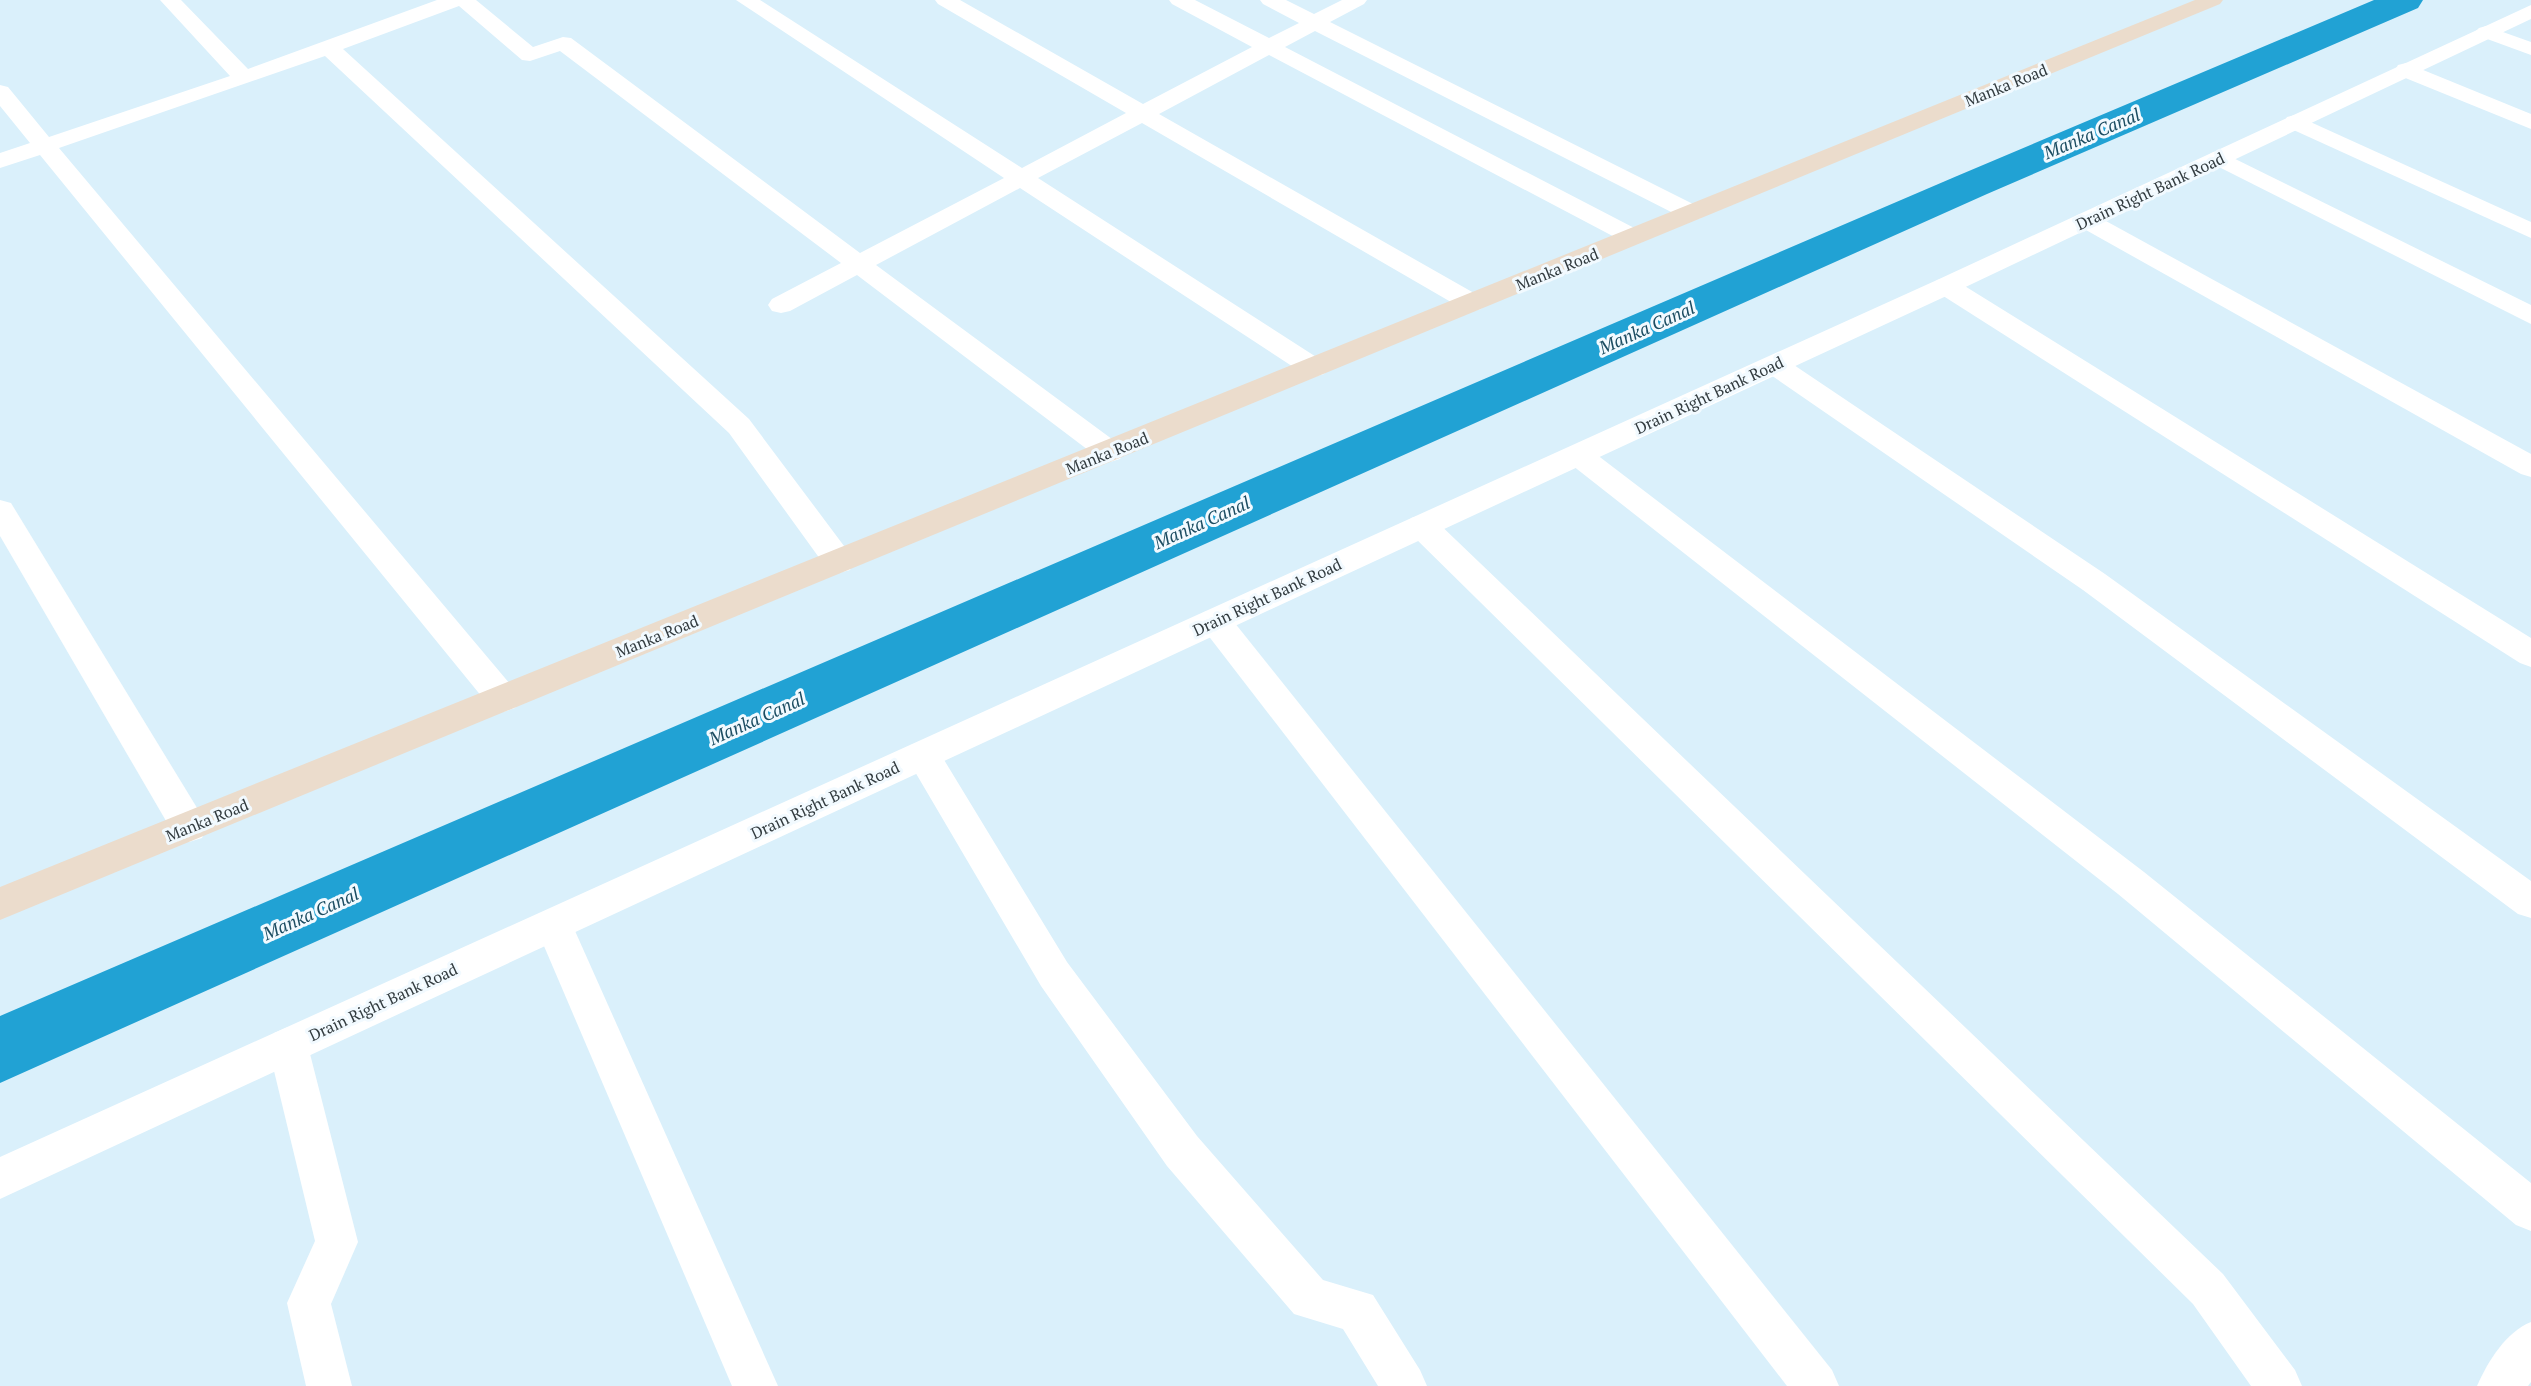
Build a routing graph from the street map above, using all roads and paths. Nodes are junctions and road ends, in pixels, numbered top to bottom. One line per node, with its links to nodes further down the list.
1 (170, 0): 16 (street)
2 (464, 0): 29 (street)
3 (746, 0): 24 (street)
4 (945, 0): 18 (street)
5 (1179, 0): 13 (street)
6 (1270, 0): 10 (street)
7 (1358, 0): 10 (street)
8 (2213, 0): 25 (main road, Manka Road)
9 (441, 2): 12 (street)
10 (1316, 22): 13 (street); 25 (street)
11 (2515, 22): 14 (street); 15 (street, Drain Right Bank Road)
12 (328, 47): 16 (street); 41 (street)
13 (1269, 47): 18 (street); 28 (street)
14 (2531, 49)
15 (2406, 70): 19 (street, Drain Right Bank Road); 20 (street)
16 (244, 78): 21 (street)
17 (0, 92): 21 (street)
18 (1141, 114): 24 (street); 31 (street)
19 (2295, 122): 22 (street, Drain Right Bank Road); 27 (street)
20 (2531, 122)
21 (45, 145): 23 (street); 44 (street)
22 (2219, 158): 26 (street, Drain Right Bank Road); 33 (street)
23 (0, 161)
24 (1023, 177): 29 (street); 35 (street)
25 (1692, 213): 28 (main road, Manka Road)
26 (2086, 220): 30 (street, Drain Right Bank Road); 38 (street)
27 (2531, 231)
28 (1633, 237): 31 (main road, Manka Road)
29 (861, 263): 32 (street); 36 (street)
30 (1946, 286): 34 (street, Drain Right Bank Road); 43 (street)
31 (1472, 303): 35 (main road, Manka Road)
32 (781, 305)
33 (2531, 316)
34 (1775, 365): 37 (street, Drain Right Bank Road); 47 (street)
35 (1314, 368): 36 (main road, Manka Road)
36 (1110, 452): 41 (main road, Manka Road)
37 (1578, 455): 40 (street, Drain Right Bank Road); 52 (street)
38 (2531, 467)
39 (0, 511): 46 (street)
40 (1422, 526): 42 (street, Drain Right Bank Road); 57 (street)
41 (840, 562): 44 (main road, Manka Road)
42 (1215, 621): 45 (street, Drain Right Bank Road); 56 (street)
43 (2531, 654)
44 (503, 699): 46 (main road, Manka Road)
45 (923, 755): 49 (street, Drain Right Bank Road); 55 (street)
46 (189, 827): 48 (main road, Manka Road)
47 (2531, 902)
48 (0, 904)
49 (554, 924): 50 (street, Drain Right Bank Road); 54 (street)
50 (288, 1046): 51 (street, Drain Right Bank Road); 53 (street)
51 (0, 1178)
52 (2531, 1210)
53 (330, 1386)
54 (755, 1386)
55 (1404, 1386)
56 (1816, 1386)
57 (2279, 1386)

